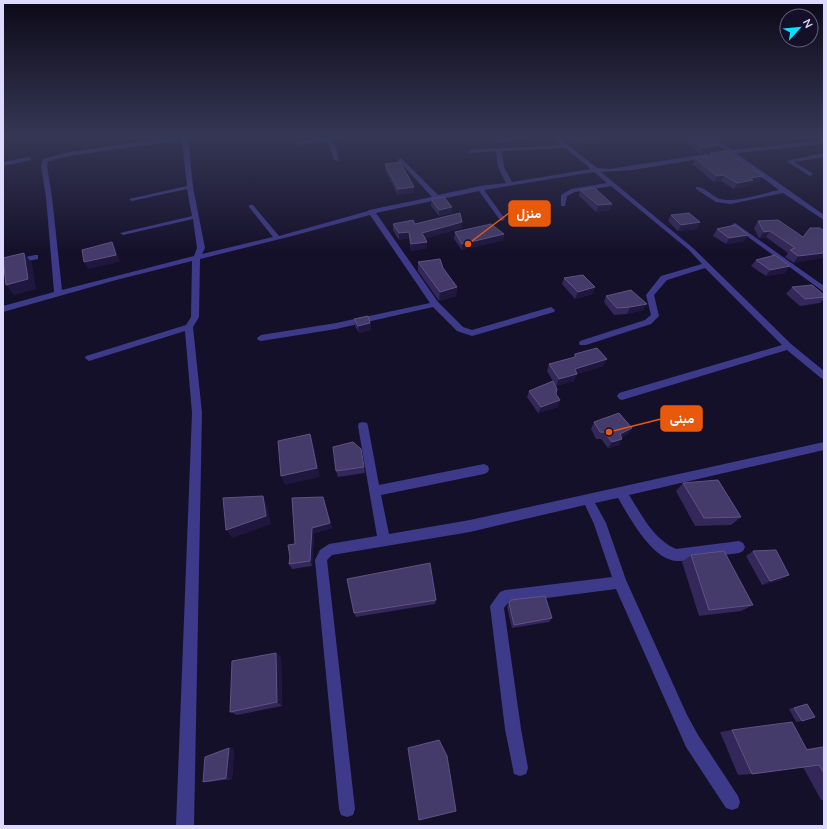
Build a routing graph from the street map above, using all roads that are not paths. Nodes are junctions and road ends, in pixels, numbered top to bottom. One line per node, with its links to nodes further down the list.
1 (45, 175): 30 (street)
2 (189, 175): 10 (street)
3 (415, 175): 14 (street)
4 (505, 175): 8 (street)
5 (567, 175): 8 (street)
6 (601, 175): 9 (street)
7 (762, 175): 13 (street)
8 (510, 184): 11 (street)
9 (612, 184): 16 (street); 28 (street)
10 (190, 187): 15 (street); 19 (street)
11 (480, 188): 14 (street); 21 (street)
12 (698, 188): 13 (street)
13 (784, 191): 20 (street)
14 (435, 196): 18 (street)
15 (132, 199)
16 (563, 205)
17 (251, 206): 24 (street)
18 (370, 211): 24 (street); 31 (street)
19 (194, 217): 23 (street); 26 (street)
20 (824, 218)
21 (502, 219)
22 (735, 225): 29 (street)
23 (122, 233)
24 (277, 238): 26 (street)
25 (35, 257): 27 (street)
26 (196, 259): 30 (street); 34 (street)
27 (3, 264)
28 (706, 265): 36 (street); 37 (street)
29 (824, 290)
30 (58, 294): 32 (street)
31 (435, 304): 33 (street); 35 (street)
32 (3, 309)
33 (551, 310)
34 (189, 327): 38 (street); 53 (street)
35 (261, 338)
36 (583, 343)
37 (788, 346): 39 (street); 40 (street)
38 (89, 358)
39 (824, 376)
40 (622, 396)
41 (363, 426): 44 (street)
42 (824, 446): 45 (street)
43 (484, 469): 44 (street)
44 (375, 491): 47 (street)
45 (621, 493): 46 (street); 48 (street)
46 (588, 500): 47 (street); 49 (street)
47 (384, 541): 52 (street)
48 (739, 547)
49 (620, 582): 50 (street); 51 (street)
50 (520, 768)
51 (732, 802)
52 (347, 809)
53 (185, 826)

